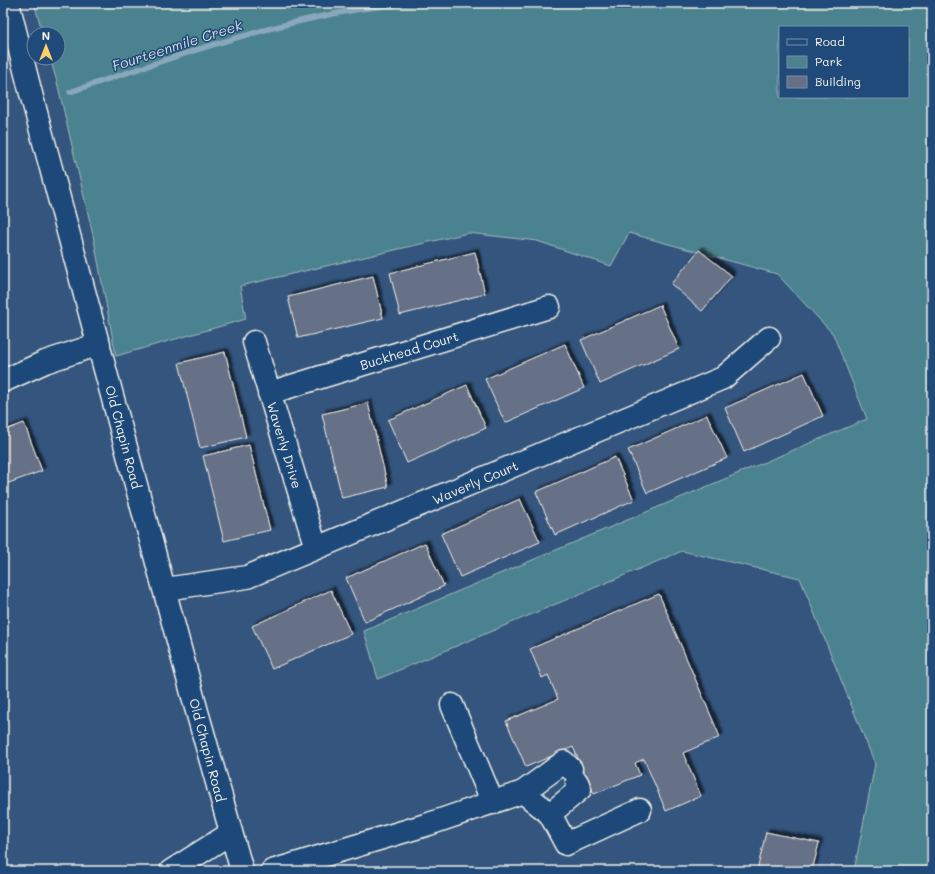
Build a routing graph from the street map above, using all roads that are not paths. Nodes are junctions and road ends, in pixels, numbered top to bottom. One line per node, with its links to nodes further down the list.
1 (8, 3): 5 (street, Old Chapin Road)
2 (548, 307): 7 (street, Buckhead Court)
3 (769, 338): 8 (street, Waverly Court)
4 (254, 342): 7 (street, Waverly Drive)
5 (99, 344): 6 (street); 9 (street, Old Chapin Road)
6 (3, 381)
7 (269, 393): 8 (street, Waverly Drive)
8 (316, 548): 9 (street, Waverly Court)
9 (165, 589): 15 (street, Old Chapin Road)
10 (452, 705): 12 (street)
11 (523, 792): 12 (street); 14 (street); 14 (street)
12 (493, 803): 18 (street)
13 (640, 810): 14 (street)
14 (550, 814)
15 (231, 833): 16 (street); 17 (street, Old Chapin Road)
16 (171, 871)
17 (242, 871)
18 (272, 871)

